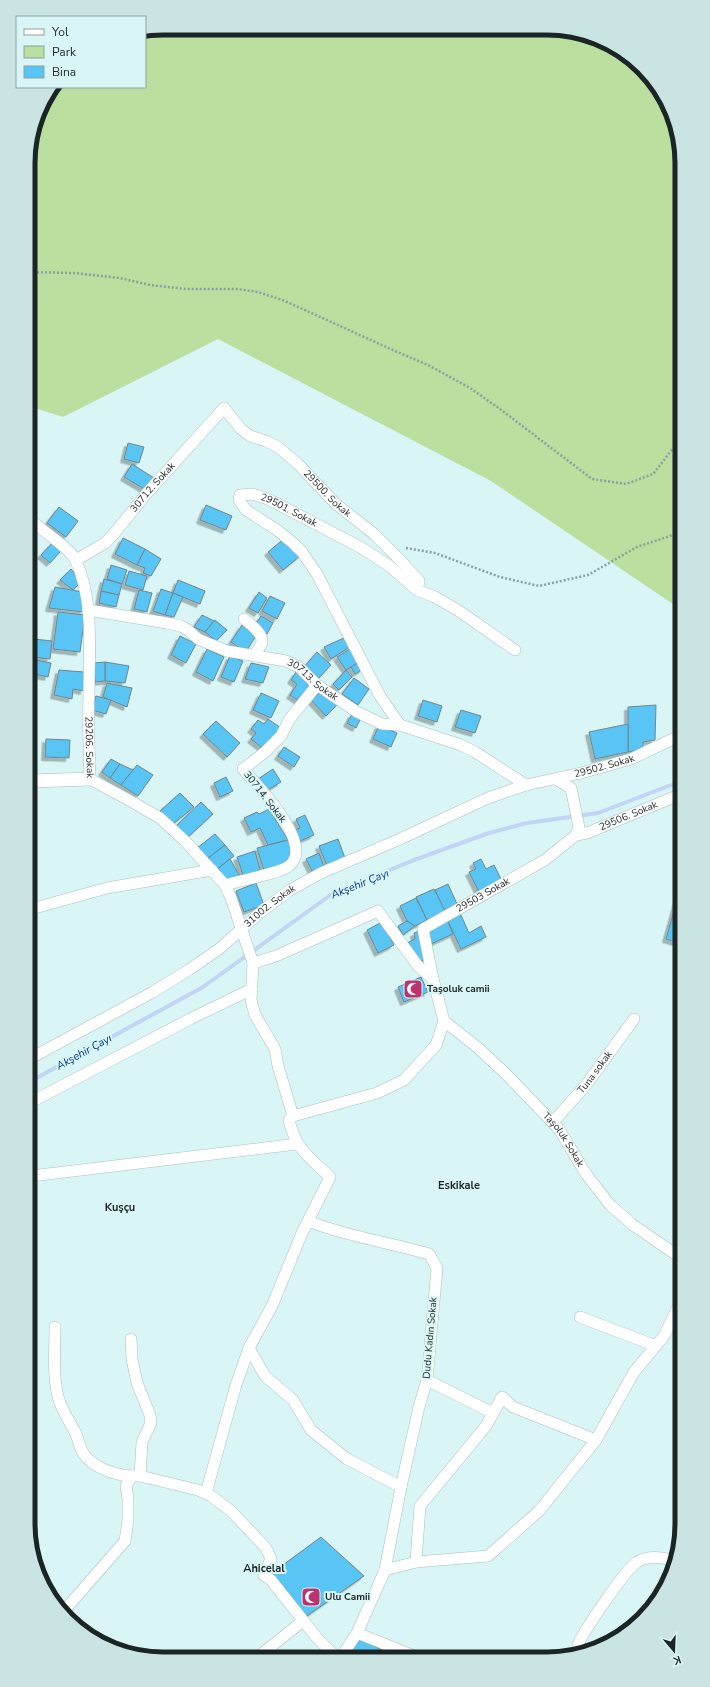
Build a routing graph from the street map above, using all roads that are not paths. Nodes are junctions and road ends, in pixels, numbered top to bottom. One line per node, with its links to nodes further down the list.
1 (224, 408): 3 (street, 30712. Sokak); 4 (street, 29500. Sokak)
2 (35, 523): 3 (street, 29206. Sokak)
3 (76, 560): 5 (street, 29206. Sokak)
4 (417, 590): 7 (street, 29501. Sokak); 10 (street, 29501. Sokak)
5 (88, 610): 8 (street, 30713. Sokak); 12 (street, 29206. Sokak)
6 (244, 618): 8 (street)
7 (515, 650)
8 (254, 656): 9 (street, 30713. Sokak)
9 (317, 685): 10 (street, 30713. Sokak); 19 (street, 30714. Sokak)
10 (400, 725): 15 (street, 30713. Sokak)
11 (675, 738): 13 (street, 29502. Sokak)
12 (90, 779): 14 (street); 18 (street, 29206. Sokak)
13 (556, 779): 15 (street, 29502. Sokak); 17 (street)
14 (35, 780)
15 (526, 785): 21 (street, 31002. Sokak)
16 (675, 797): 17 (street, 29506. Sokak)
17 (578, 831): 23 (street, 29503 Sokak)
18 (212, 870): 19 (street, 29206. Sokak); 20 (street)
19 (225, 885): 21 (street, 29206. Sokak)
20 (35, 908)
21 (241, 929): 22 (street, 29206. Sokak); 27 (street, 31002. Sokak)
22 (253, 963): 23 (street); 24 (street)
23 (433, 979): 26 (street)
24 (252, 989): 28 (street); 29 (street)
25 (634, 1019): 30 (street, Tuna sokak)
26 (444, 1021): 29 (street); 30 (street, Taşoluk Sokak)
27 (35, 1056)
28 (35, 1100)
29 (293, 1116): 31 (street)
30 (552, 1122): 34 (street, Taşoluk Sokak)
31 (297, 1144): 32 (street); 33 (street)
32 (35, 1176)
33 (308, 1221): 40 (street); 41 (street, Dudu Kadın Sokak)
34 (675, 1253)
35 (675, 1313): 39 (street)
36 (580, 1317): 39 (street)
37 (55, 1327): 44 (street)
38 (131, 1339): 44 (street)
39 (656, 1346): 43 (street)
40 (249, 1348): 45 (street); 46 (street)
41 (427, 1380): 42 (street); 45 (street, Dudu Kadın Sokak)
42 (493, 1413): 43 (street); 48 (street)
43 (596, 1440): 48 (street)
44 (136, 1476): 46 (street); 50 (street)
45 (401, 1487): 49 (street, Dudu Kadın Sokak)
46 (206, 1493): 51 (street)
47 (670, 1559): 53 (street)
48 (416, 1562): 49 (street)
49 (385, 1570): 52 (street, Dudu Kadın Sokak)
50 (66, 1608)
51 (303, 1621): 54 (street); 55 (street)
52 (357, 1633): 56 (street, Dudu Kadın Sokak); 57 (street)
53 (578, 1648)
54 (264, 1652)
55 (331, 1652)
56 (345, 1652)
57 (404, 1652)

